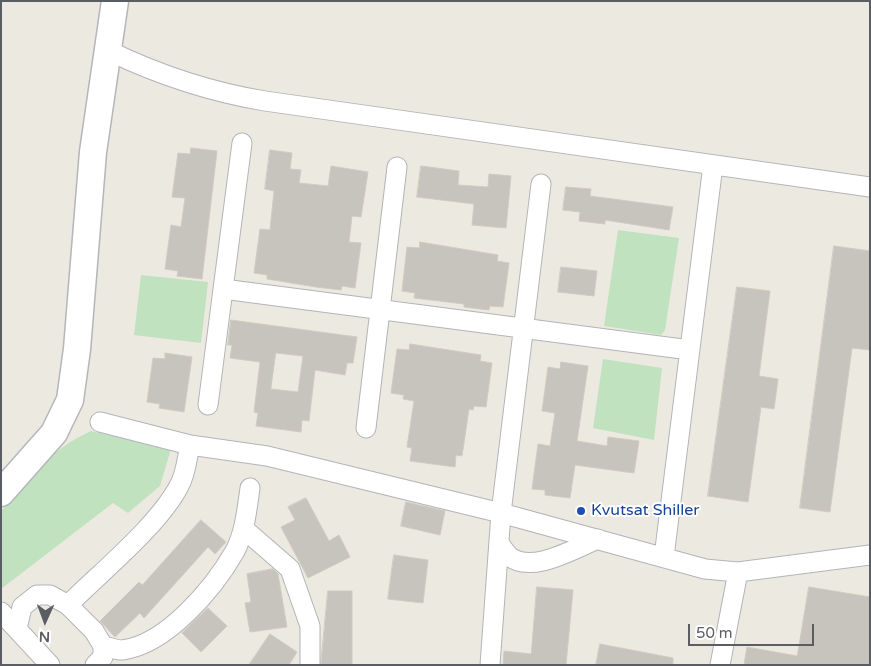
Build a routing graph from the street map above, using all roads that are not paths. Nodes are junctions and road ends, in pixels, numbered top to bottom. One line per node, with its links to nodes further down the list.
1 (115, 1): 2 (street)
2 (109, 51): 4 (street); 17 (street)
3 (242, 143): 8 (street)
4 (713, 165): 7 (street); 11 (street)
5 (397, 168): 9 (street)
6 (541, 184): 10 (street)
7 (870, 187)
8 (223, 289): 9 (street); 12 (street)
9 (380, 309): 10 (street); 14 (street)
10 (523, 328): 11 (street); 18 (street)
11 (690, 350): 23 (street)
12 (208, 405)
13 (100, 422): 15 (street)
14 (366, 428)
15 (190, 445): 18 (street); 25 (street)
16 (250, 488): 19 (street)
17 (1, 494)
18 (501, 513): 20 (street); 21 (street)
19 (244, 529): 28 (street); 31 (street)
20 (598, 539): 21 (street); 23 (street)
21 (498, 543): 32 (street)
22 (870, 555): 24 (street)
23 (664, 557): 24 (street)
24 (738, 572): 33 (street)
25 (68, 605): 27 (street); 28 (street)
26 (1, 612): 27 (street)
27 (16, 628): 29 (street)
28 (103, 646): 30 (street)
29 (47, 663)
30 (95, 665)
31 (310, 665)
32 (490, 665)
33 (720, 665)

